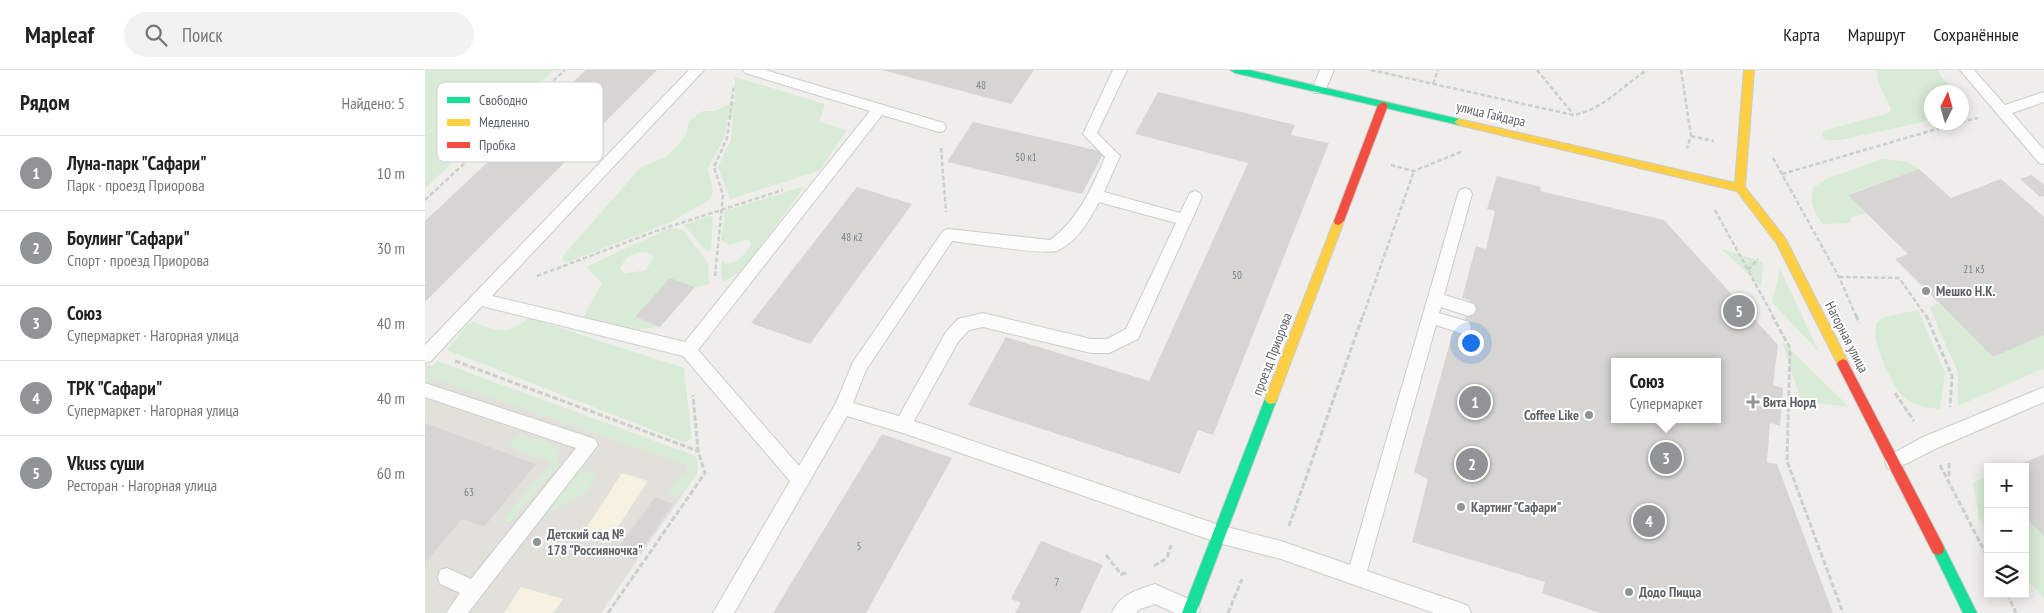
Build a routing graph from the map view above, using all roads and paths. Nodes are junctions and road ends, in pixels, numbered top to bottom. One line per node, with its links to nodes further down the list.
1 (565, 70): 15 (path)
2 (697, 70): 43 (lane)
3 (750, 70): 20 (lane)
4 (1120, 70): 34 (lane)
5 (1235, 70): 17 (street, улица Гайдара)
6 (1327, 70): 17 (lane)
7 (1371, 70): 16 (path)
8 (1438, 70): 16 (path)
9 (1537, 70): 22 (path)
10 (1647, 70): 22 (path)
11 (1681, 70): 29 (path)
12 (1749, 70): 32 (street)
13 (1967, 70): 21 (lane)
14 (735, 80): 38 (path)
15 (552, 82)
16 (1433, 84): 22 (path)
17 (1319, 90): 19 (street, улица Гайдара)
18 (2044, 97): 21 (lane)
19 (1383, 105): 29 (street, улица Гайдара); 63 (street, проезд Приорова)
20 (879, 109): 23 (lane); 31 (lane)
21 (2001, 111): 27 (lane)
22 (1573, 114)
23 (939, 127): 40 (path)
24 (1933, 130): 30 (path)
25 (1465, 150): 64 (path)
26 (1773, 158): 30 (path)
27 (2044, 158)
28 (466, 162): 36 (path)
29 (1682, 174): 32 (street, улица Гайдара)
30 (1782, 174): 41 (path)
31 (825, 178): 38 (path); 46 (lane)
32 (1740, 188): 60 (street, Нагорная улица)
33 (1465, 194): 44 (lane)
34 (1097, 196): 39 (lane); 40 (lane)
35 (1195, 197): 39 (lane)
36 (425, 200)
37 (1712, 204): 78 (path)
38 (722, 207): 42 (path); 46 (path)
39 (1186, 220): 56 (lane)
40 (948, 235): 55 (lane)
41 (1839, 277): 48 (path); 57 (path)
42 (532, 278)
43 (478, 299): 50 (lane); 51 (lane)
44 (1436, 299): 45 (lane); 47 (lane)
45 (1468, 308)
46 (719, 311): 50 (lane)
47 (1431, 317): 49 (lane); 66 (lane)
48 (1860, 326)
49 (1463, 327)
50 (688, 350): 59 (path); 61 (lane)
51 (427, 353): 59 (path)
52 (1892, 389): 58 (path)
53 (425, 390): 69 (lane)
54 (2044, 394): 57 (lane)
55 (843, 408): 56 (lane); 61 (lane)
56 (903, 425): 63 (lane)
57 (1948, 434): 58 (lane); 62 (path)
58 (1929, 443): 60 (lane); 62 (path)
59 (699, 451): 73 (path)
60 (1894, 462): 79 (street, Нагорная улица)
61 (801, 481): 74 (lane)
62 (1949, 482): 65 (path)
63 (1219, 534): 64 (lane); 71 (street, проезд Приорова)
64 (1281, 550): 66 (lane)
65 (1985, 553)
66 (1356, 576): 77 (lane)
67 (447, 577): 69 (lane)
68 (1242, 579): 76 (path)
69 (473, 590): 72 (lane)
70 (2009, 598): 80 (path)
71 (1189, 612): 75 (lane)
72 (455, 613)
73 (608, 613)
74 (723, 613)
75 (1122, 613)
76 (1228, 613)
77 (1461, 613)
78 (1843, 613)
79 (1971, 613)
80 (2016, 613)

